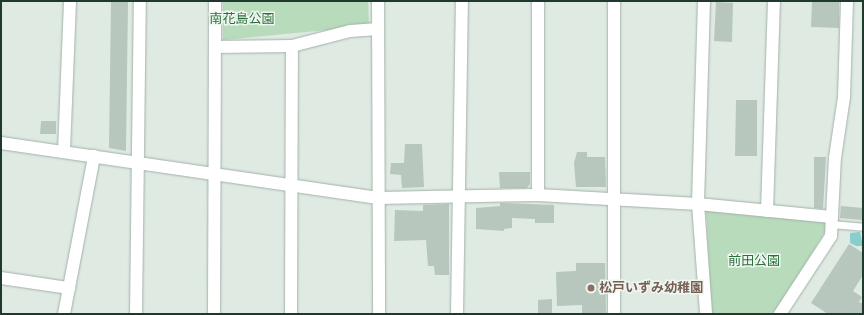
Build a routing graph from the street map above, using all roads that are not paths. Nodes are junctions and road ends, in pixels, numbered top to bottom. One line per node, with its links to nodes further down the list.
1 (70, 1): 15 (street)
2 (140, 1): 17 (street)
3 (215, 1): 13 (street)
4 (378, 1): 11 (street)
5 (462, 1): 21 (street)
6 (538, 1): 20 (street)
7 (614, 1): 23 (street)
8 (704, 1): 24 (street)
9 (774, 1): 25 (street)
10 (847, 1): 26 (street)
11 (378, 29): 12 (street); 22 (street)
12 (292, 46): 13 (street); 19 (street)
13 (215, 47): 18 (street)
14 (1, 143): 15 (street)
15 (64, 151): 16 (street)
16 (94, 156): 17 (street); 29 (street)
17 (138, 162): 18 (street); 31 (street)
18 (215, 175): 19 (street); 32 (street)
19 (292, 185): 22 (street); 33 (street)
20 (538, 195): 21 (street); 23 (street)
21 (459, 197): 22 (street); 35 (street)
22 (378, 198): 34 (street)
23 (614, 199): 24 (street); 36 (street)
24 (698, 204): 25 (street); 37 (street)
25 (767, 211): 26 (street)
26 (831, 221): 27 (lane); 38 (street)
27 (863, 227)
28 (1, 278): 29 (street)
29 (69, 288): 30 (street)
30 (64, 314)
31 (136, 314)
32 (214, 314)
33 (291, 314)
34 (379, 314)
35 (457, 314)
36 (614, 314)
37 (706, 314)
38 (780, 314)

